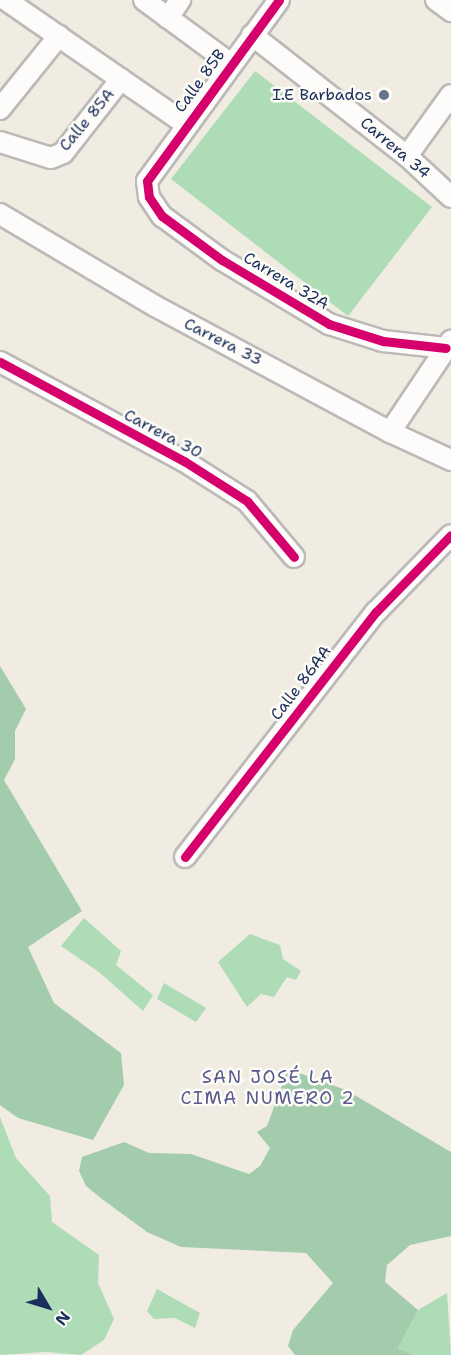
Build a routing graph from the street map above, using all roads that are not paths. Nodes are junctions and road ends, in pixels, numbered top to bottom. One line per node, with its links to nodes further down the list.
1 (6, 0): 9 (street)
2 (144, 0): 7 (street)
3 (180, 0): 7 (street)
4 (279, 0): 8 (street, Calle 85B)
5 (436, 0): 6 (street)
6 (451, 12)
7 (168, 18): 10 (street)
8 (252, 35): 10 (street, Calle 85B); 16 (street, Carrera 34)
9 (59, 36): 11 (street); 13 (street)
10 (231, 64): 14 (street, Calle 85B)
11 (121, 79): 14 (street); 15 (street, Calle 85A)
12 (451, 95): 16 (street)
13 (0, 109)
14 (187, 125): 17 (street, Calle 85B)
15 (0, 142)
16 (407, 156): 18 (street, Carrera 34)
17 (147, 181): 20 (street, Carrera 32A)
18 (451, 197)
19 (0, 214): 22 (street, Carrera 33)
20 (448, 344): 22 (street)
21 (0, 362): 25 (street, Carrera 30)
22 (390, 432): 23 (street, Carrera 33)
23 (451, 460)
24 (451, 535): 26 (street, Calle 86AA)
25 (294, 557)
26 (185, 857)

